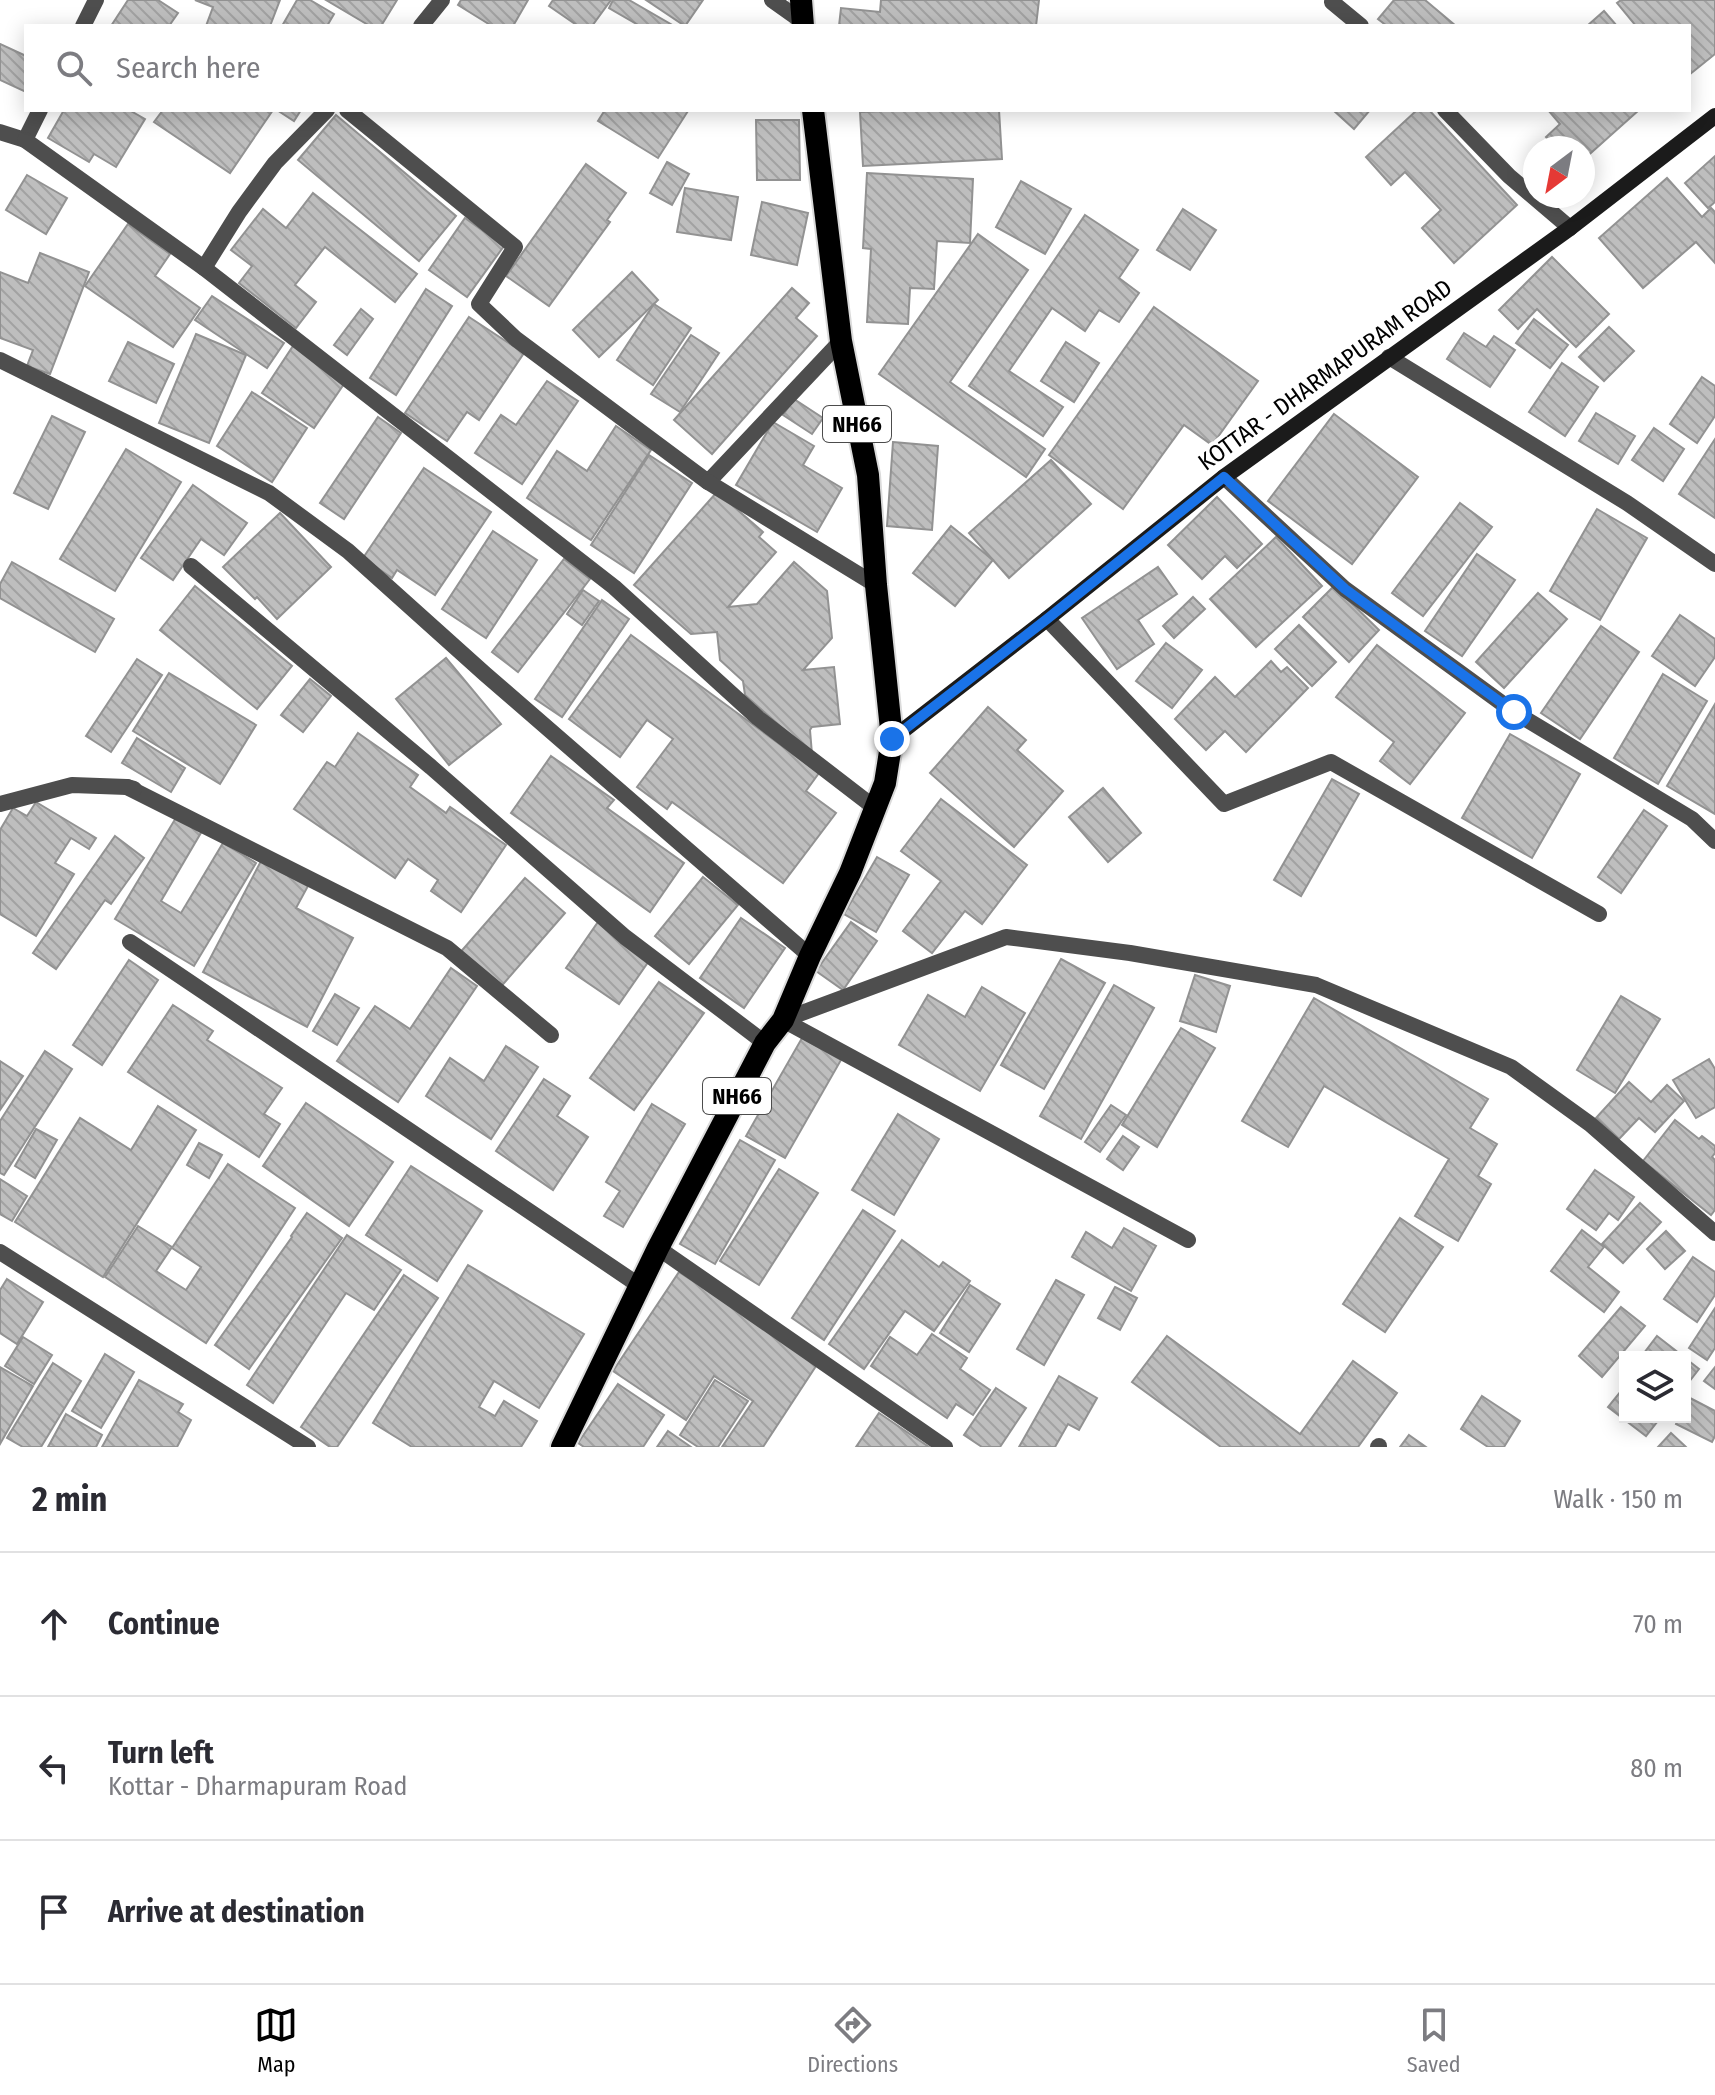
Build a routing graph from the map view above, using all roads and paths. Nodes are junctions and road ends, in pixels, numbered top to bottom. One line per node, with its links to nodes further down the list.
1 (96, 0): 6 (street)
2 (442, 0): 7 (street)
3 (772, 0): 5 (street)
4 (1332, 2): 8 (street)
5 (802, 16)
6 (84, 24)
7 (423, 24)
8 (1359, 24)
9 (39, 112): 16 (street)
10 (325, 112): 18 (street)
11 (349, 112): 23 (street)
12 (813, 112): 19 (highway, NH66)
13 (1447, 112): 17 (street)
14 (1715, 116): 17 (main road, KOTTAR - DHARMAPURAM ROAD)
15 (0, 132): 16 (street)
16 (25, 140): 18 (street)
17 (1570, 228): 20 (main road, KOTTAR - DHARMAPURAM ROAD)
18 (204, 268): 31 (street)
19 (841, 341): 23 (street); 26 (highway, NH66)
20 (1389, 357): 22 (main road, KOTTAR - DHARMAPURAM ROAD); 24 (street)
21 (0, 360): 36 (street)
22 (1224, 477): 27 (main road, KOTTAR - DHARMAPURAM ROAD); 33 (street)
23 (708, 482): 26 (street)
24 (1715, 564)
25 (191, 566): 39 (street)
26 (876, 585): 28 (highway, NH66)
27 (1047, 619): 28 (main road, KOTTAR - DHARMAPURAM ROAD); 34 (street)
28 (892, 739): 31 (highway, NH66)
29 (127, 787): 30 (street); 32 (street); 38 (street)
30 (0, 804)
31 (875, 808): 36 (highway, NH66)
32 (207, 815)
33 (1715, 841)
34 (1599, 914)
35 (130, 942): 44 (street)
36 (810, 956): 37 (highway, NH66)
37 (783, 1020): 39 (highway, NH66); 40 (street); 41 (street)
38 (551, 1035)
39 (765, 1043): 42 (highway, NH66)
40 (1715, 1233)
41 (1188, 1240)
42 (658, 1248): 44 (highway, NH66); 47 (street)
43 (0, 1252): 45 (street)
44 (640, 1286): 46 (highway, NH66)
45 (308, 1447)
46 (562, 1447)
47 (945, 1447)

